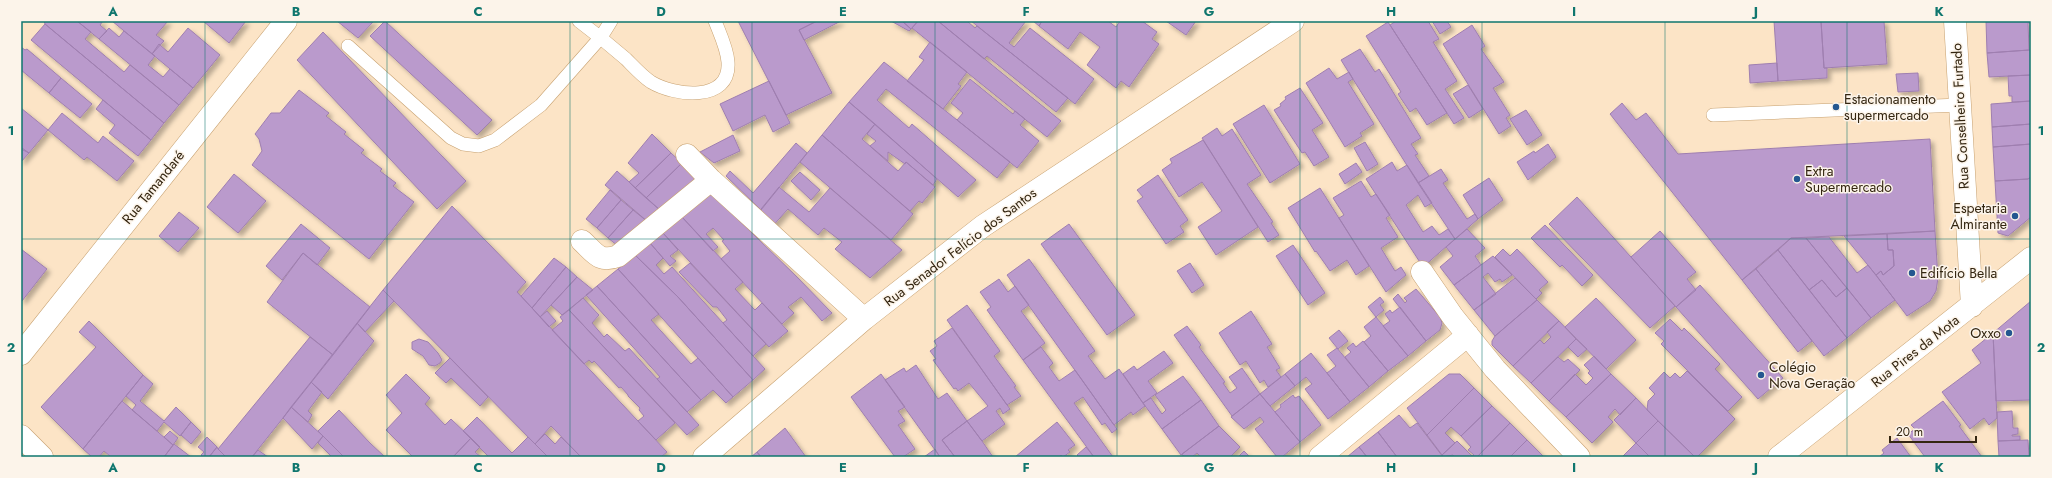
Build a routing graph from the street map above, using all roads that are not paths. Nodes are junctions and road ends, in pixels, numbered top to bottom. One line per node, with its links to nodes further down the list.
1 (286, 21): 19 (street, Rua Tamandaré)
2 (579, 21): 7 (lane)
3 (611, 21): 7 (lane)
4 (715, 21): 7 (lane)
5 (1293, 21): 17 (street, Rua Senador Felício dos Santos)
6 (1955, 21): 9 (street, Rua Conselheiro Furtado)
7 (601, 37): 8 (lane)
8 (348, 46)
9 (1960, 105): 10 (lane); 16 (street, Rua Conselheiro Furtado)
10 (1713, 115)
11 (687, 155): 12 (street)
12 (711, 180): 13 (street); 17 (street)
13 (582, 241)
14 (2031, 258): 16 (street, Rua Pires da Mota)
15 (1422, 272): 18 (street)
16 (1972, 306): 25 (street, Rua Pires da Mota)
17 (864, 319): 22 (street, Rua Senador Felício dos Santos)
18 (1468, 335): 23 (street); 24 (street)
19 (21, 354)
20 (21, 436): 21 (street)
21 (42, 457)
22 (704, 457)
23 (1320, 457)
24 (1580, 457)
25 (1779, 457)

